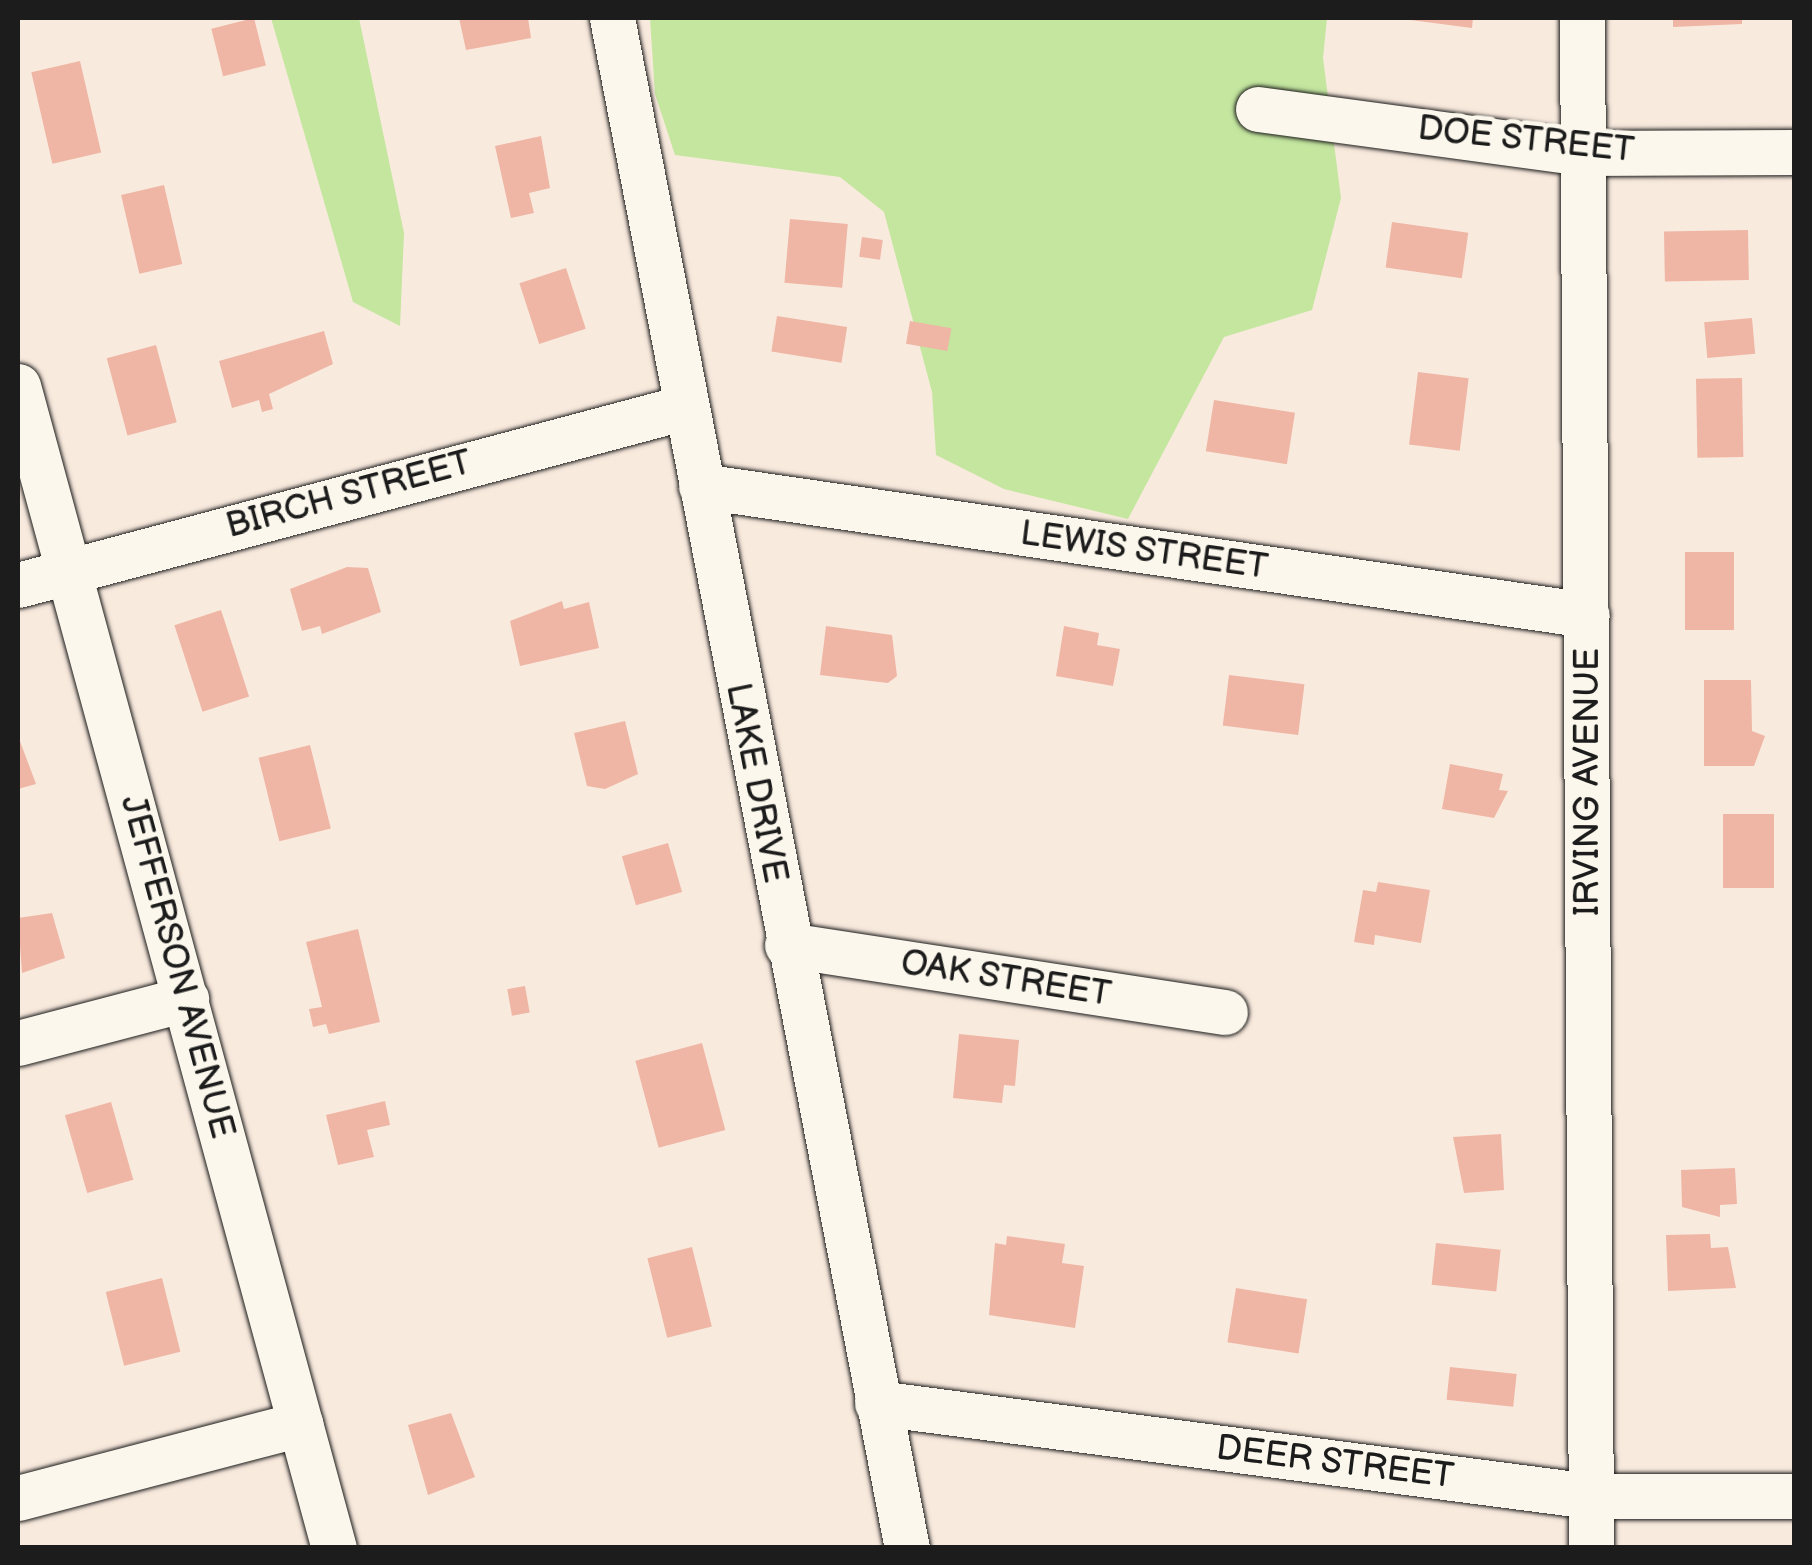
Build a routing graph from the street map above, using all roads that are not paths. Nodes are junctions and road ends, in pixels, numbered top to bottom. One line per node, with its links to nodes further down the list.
1 (612, 18): 7 (street, LAKE DRIVE)
2 (1582, 18): 5 (street, IRVING AVENUE)
3 (1258, 108): 5 (street, DOE STREET)
4 (1794, 152): 5 (street, DOE STREET)
5 (1583, 153): 11 (street, IRVING AVENUE)
6 (18, 386): 9 (street, JEFFERSON AVENUE)
7 (682, 408): 8 (street, LAKE DRIVE); 9 (street, BIRCH STREET)
8 (701, 486): 11 (street, LEWIS STREET); 12 (street, LAKE DRIVE)
9 (70, 571): 10 (street, BIRCH STREET); 13 (street, JEFFERSON AVENUE)
10 (18, 585)
11 (1587, 615): 18 (street, IRVING AVENUE)
12 (787, 946): 14 (street, OAK STREET); 16 (street, LAKE DRIVE)
13 (186, 999): 15 (street); 17 (street, JEFFERSON AVENUE)
14 (1225, 1012)
15 (18, 1043)
16 (878, 1403): 18 (street, DEER STREET); 22 (street, LAKE DRIVE)
17 (300, 1424): 20 (street); 21 (street, JEFFERSON AVENUE)
18 (1590, 1496): 19 (street, DEER STREET); 23 (street, IRVING AVENUE)
19 (1794, 1496)
20 (18, 1498)
21 (334, 1548)
22 (908, 1548)
23 (1591, 1548)

